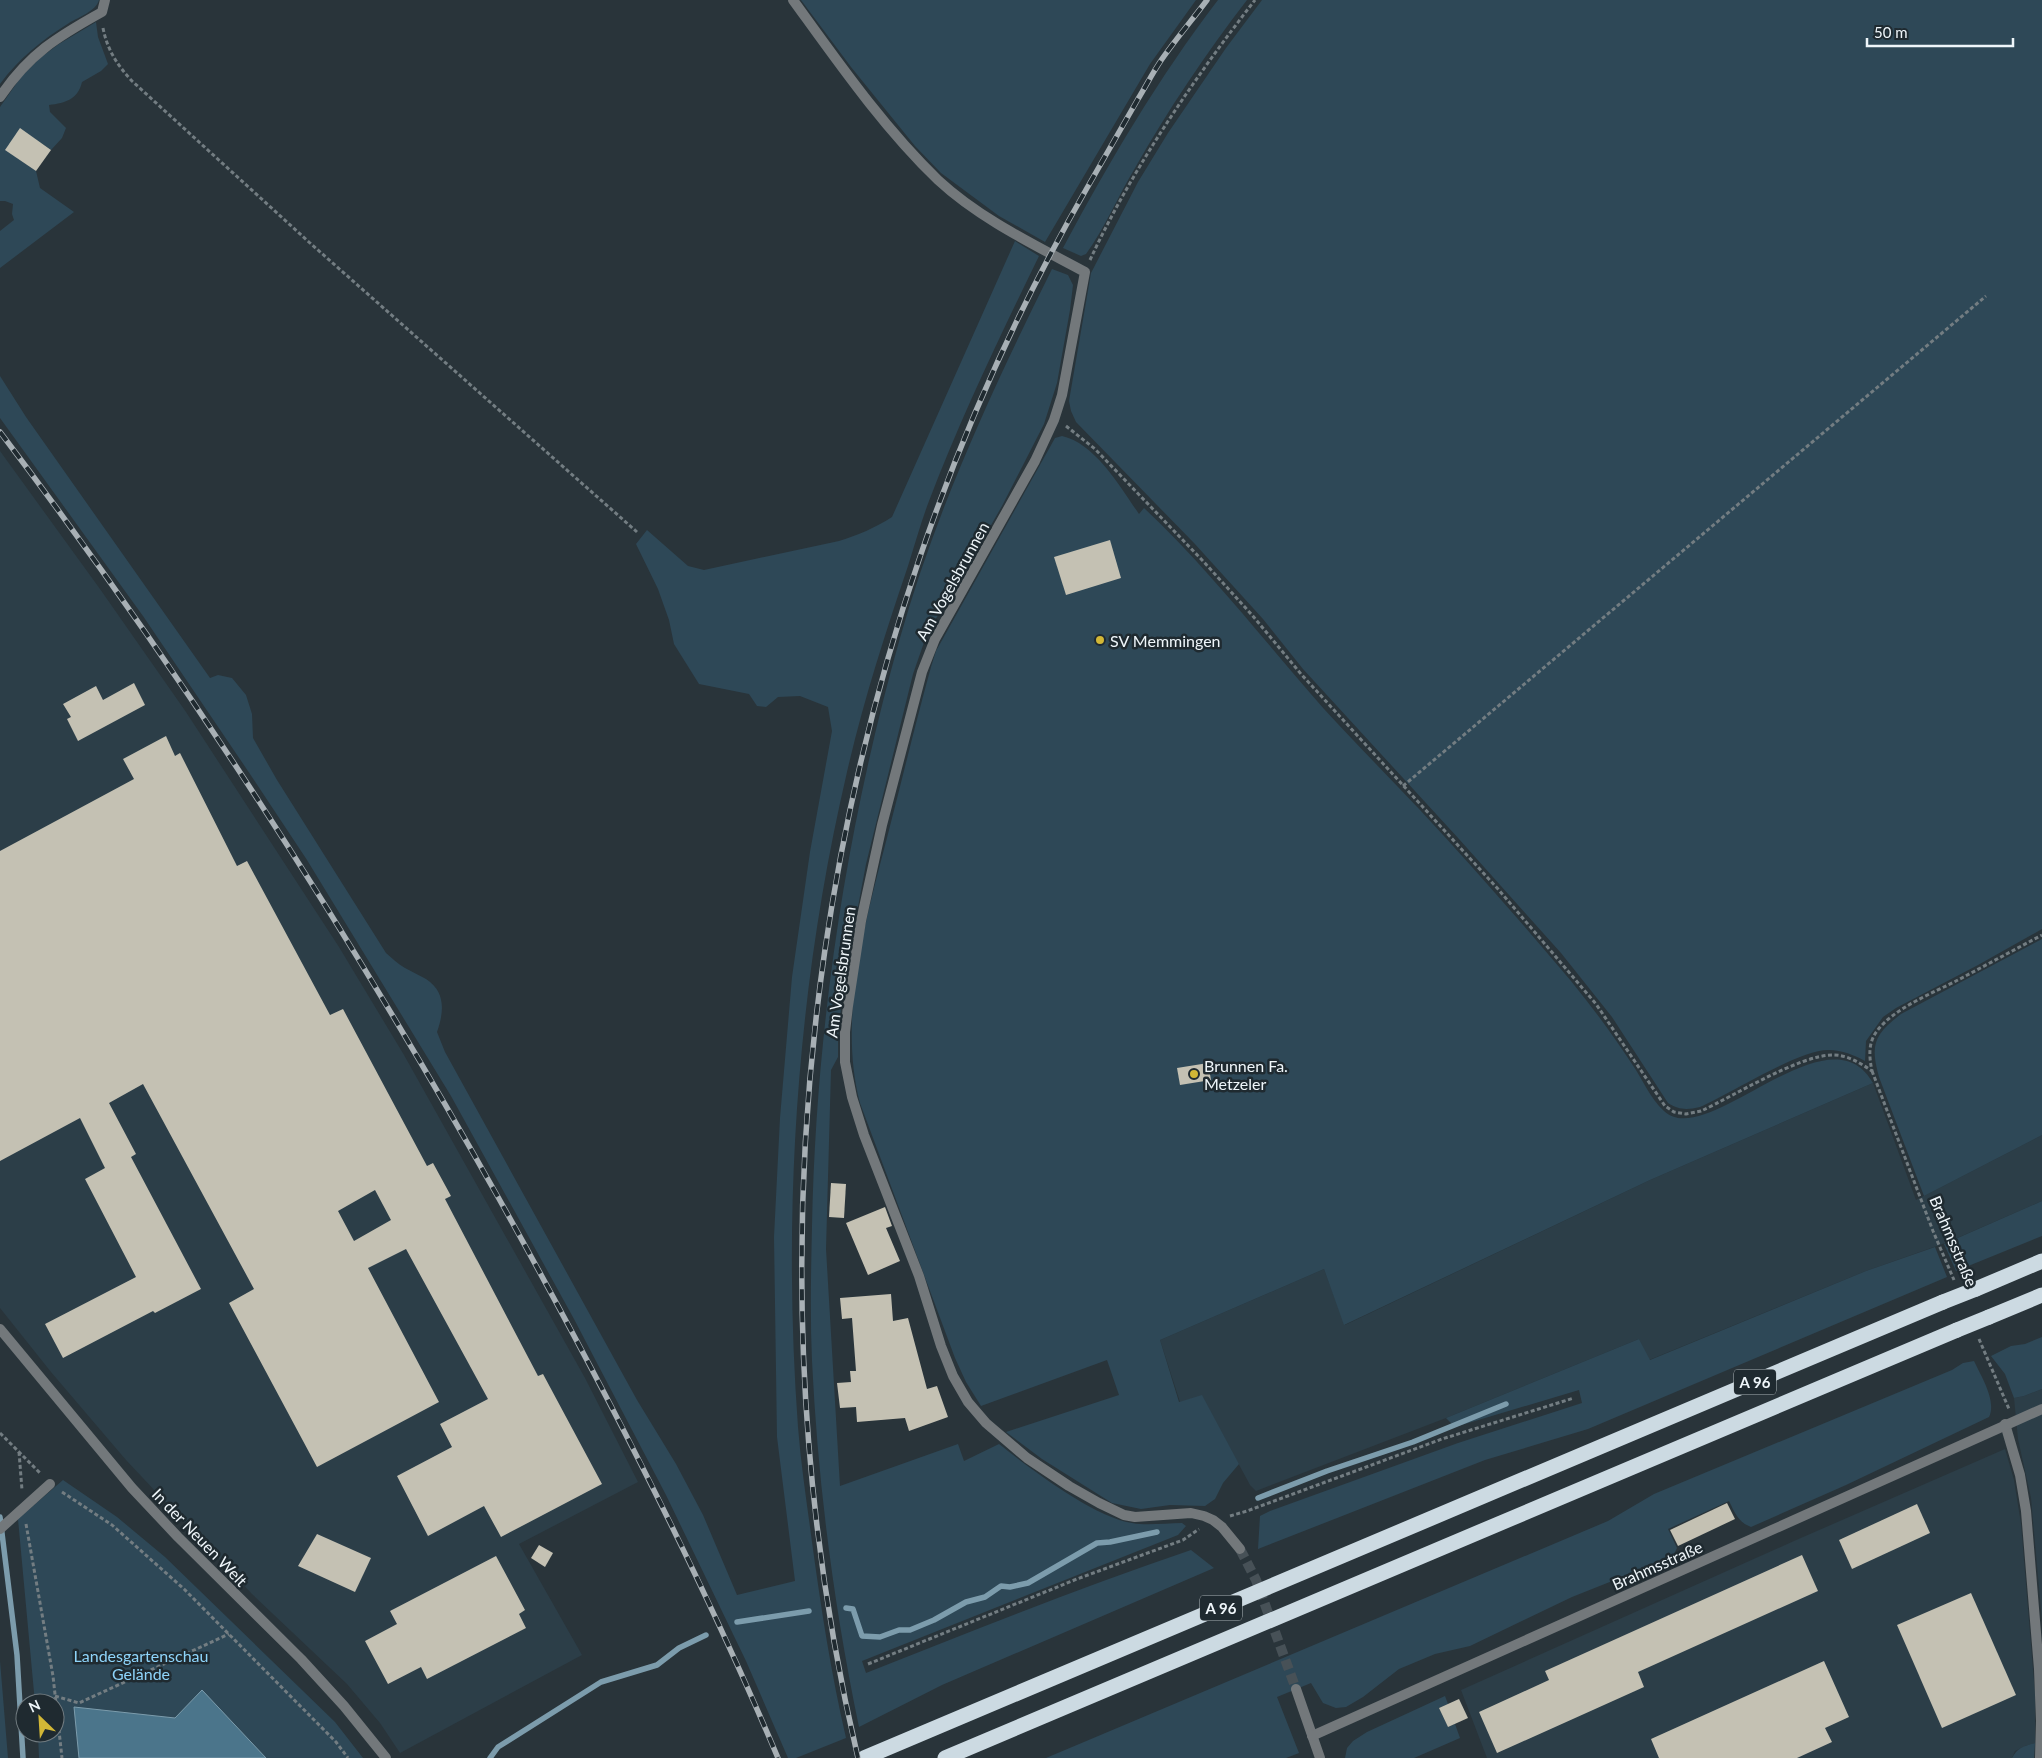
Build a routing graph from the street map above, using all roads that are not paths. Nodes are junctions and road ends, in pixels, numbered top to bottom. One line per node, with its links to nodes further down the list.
1 (105, 0): 3 (street)
2 (793, 0): 11 (street, Am Vogelsbrunnen)
3 (0, 97)
4 (2042, 1261): 14 (highway, A 96, bridge)
5 (2042, 1295): 16 (highway, A 96, bridge)
6 (0, 1329): 15 (street, In der Neuen Welt)
7 (2042, 1409): 8 (street, Brahmsstraße)
8 (2010, 1423): 13 (street, Brahmsstraße); 18 (street)
9 (50, 1484): 10 (street)
10 (0, 1529)
11 (1240, 1549)
12 (1296, 1688): 13 (street)
13 (1312, 1736): 17 (street)
14 (870, 1756)
15 (386, 1758)
16 (945, 1758)
17 (1320, 1758)
18 (2040, 1758)

